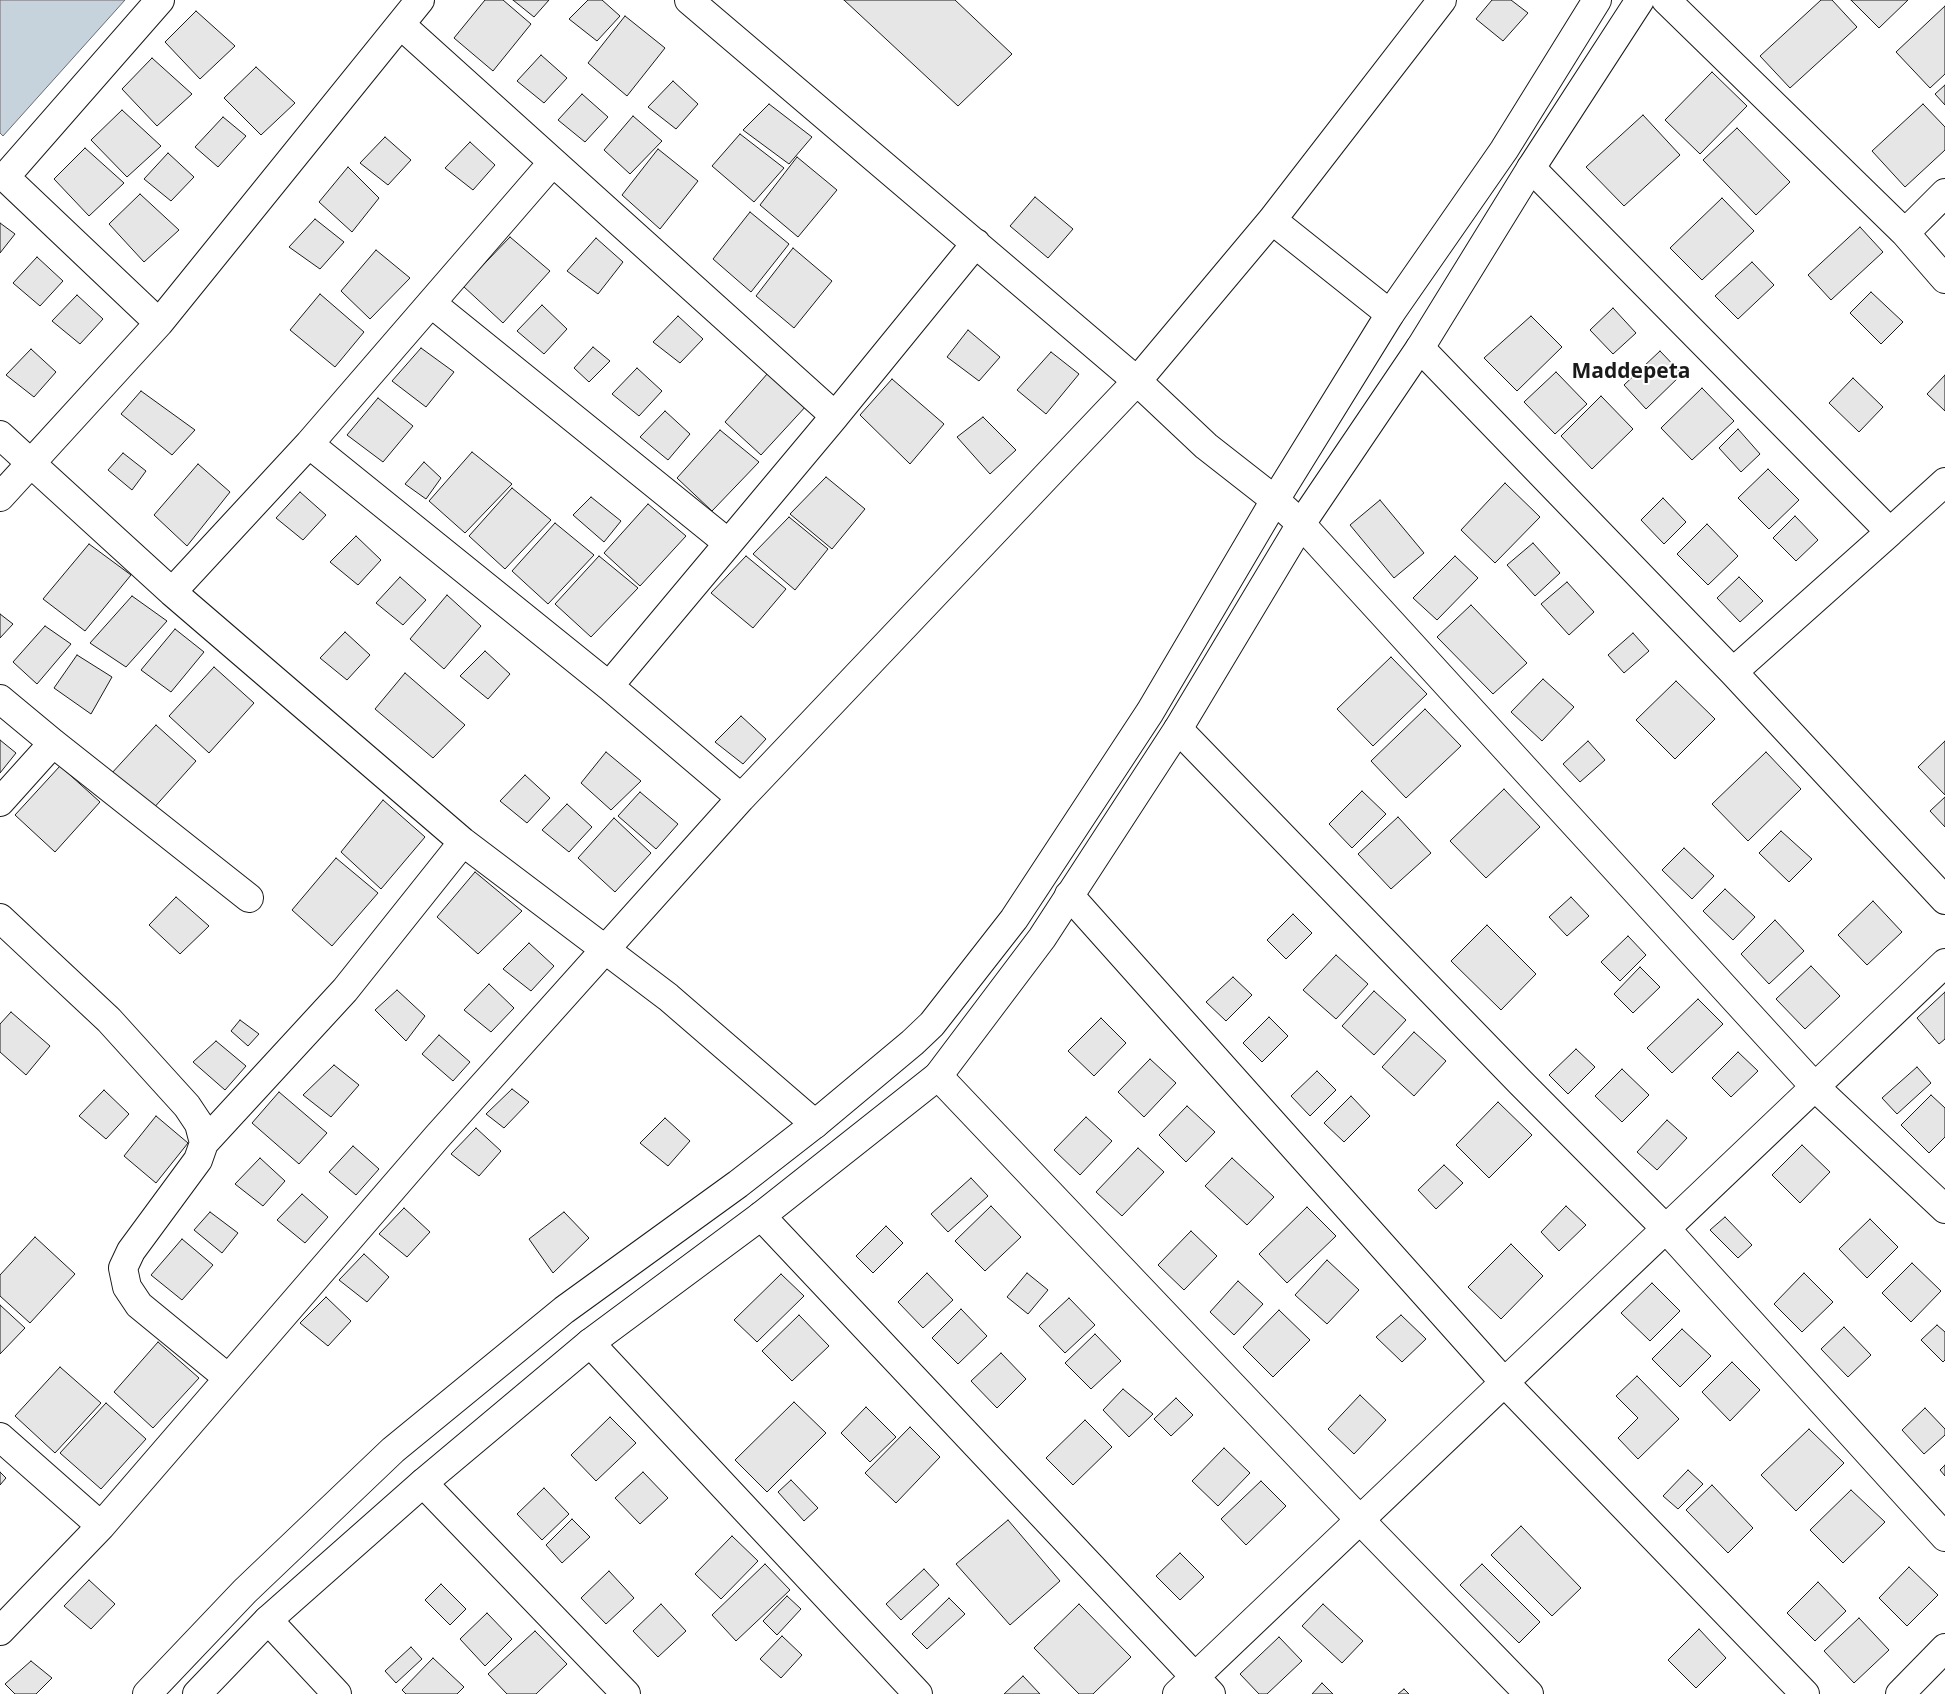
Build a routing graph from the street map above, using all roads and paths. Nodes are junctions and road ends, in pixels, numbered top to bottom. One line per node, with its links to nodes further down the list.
1 (160, 0): 11 (street)
2 (420, 0): 8 (street)
3 (690, 0): 15 (street)
4 (1442, 0): 13 (street)
5 (1596, 0): 18 (street)
6 (1640, 0): 10 (street)
7 (1666, 0): 14 (street)
8 (401, 25): 9 (street); 19 (street)
9 (553, 162): 17 (street); 22 (street)
10 (1531, 168): 20 (street); 30 (street)
11 (2, 175): 19 (street)
12 (1945, 193): 14 (street)
13 (1282, 228): 18 (street); 21 (street)
14 (1905, 233): 16 (street)
15 (976, 243): 21 (street); 22 (street)
16 (1945, 279)
17 (431, 303): 24 (street); 31 (street)
18 (1390, 314): 28 (street)
19 (158, 323): 25 (street)
20 (1420, 348): 29 (street); 33 (street)
21 (1137, 381): 28 (street); 38 (street)
22 (834, 416): 31 (street)
23 (0, 435): 25 (street)
24 (310, 444): 32 (street); 34 (street)
25 (30, 462): 27 (street); 32 (street)
26 (1945, 482): 30 (street)
27 (0, 497)
28 (1275, 500): 29 (street); 49 (street)
29 (1301, 524): 36 (street); 48 (street)
30 (1890, 532): 33 (street)
31 (728, 543): 34 (street)
32 (172, 592): 40 (street)
33 (1732, 672): 43 (street)
34 (609, 686): 38 (street)
35 (0, 699): 37 (street)
36 (1178, 729): 41 (street); 53 (street)
37 (52, 744): 39 (street); 42 (street)
38 (741, 798): 45 (street)
39 (0, 802)
40 (463, 842): 45 (street); 50 (street)
41 (1069, 895): 47 (street); 56 (street)
42 (249, 898)
43 (1945, 900)
44 (0, 918): 50 (street)
45 (604, 949): 49 (street); 55 (street)
46 (1945, 963): 48 (street)
47 (938, 1076): 52 (street); 59 (street)
48 (1815, 1087): 51 (street); 53 (street)
49 (814, 1124): 66 (street)
50 (204, 1143): 55 (street)
51 (1945, 1208)
52 (761, 1216): 54 (street); 65 (street)
53 (1666, 1229): 56 (street); 61 (street)
54 (590, 1344): 58 (street); 70 (street)
55 (228, 1378): 60 (street)
56 (1504, 1382): 59 (street); 72 (street)
57 (0, 1437): 60 (street)
58 (423, 1482): 62 (street); 69 (street)
59 (1360, 1520): 65 (street); 71 (street)
60 (101, 1526): 63 (street)
61 (1945, 1537)
62 (268, 1620): 67 (street); 68 (street)
63 (0, 1631)
64 (1945, 1648): 73 (street)
65 (1195, 1688)
66 (147, 1694)
67 (197, 1694)
68 (337, 1694)
69 (626, 1694)
70 (918, 1694)
71 (1529, 1694)
72 (1805, 1694)
73 (1900, 1694)

